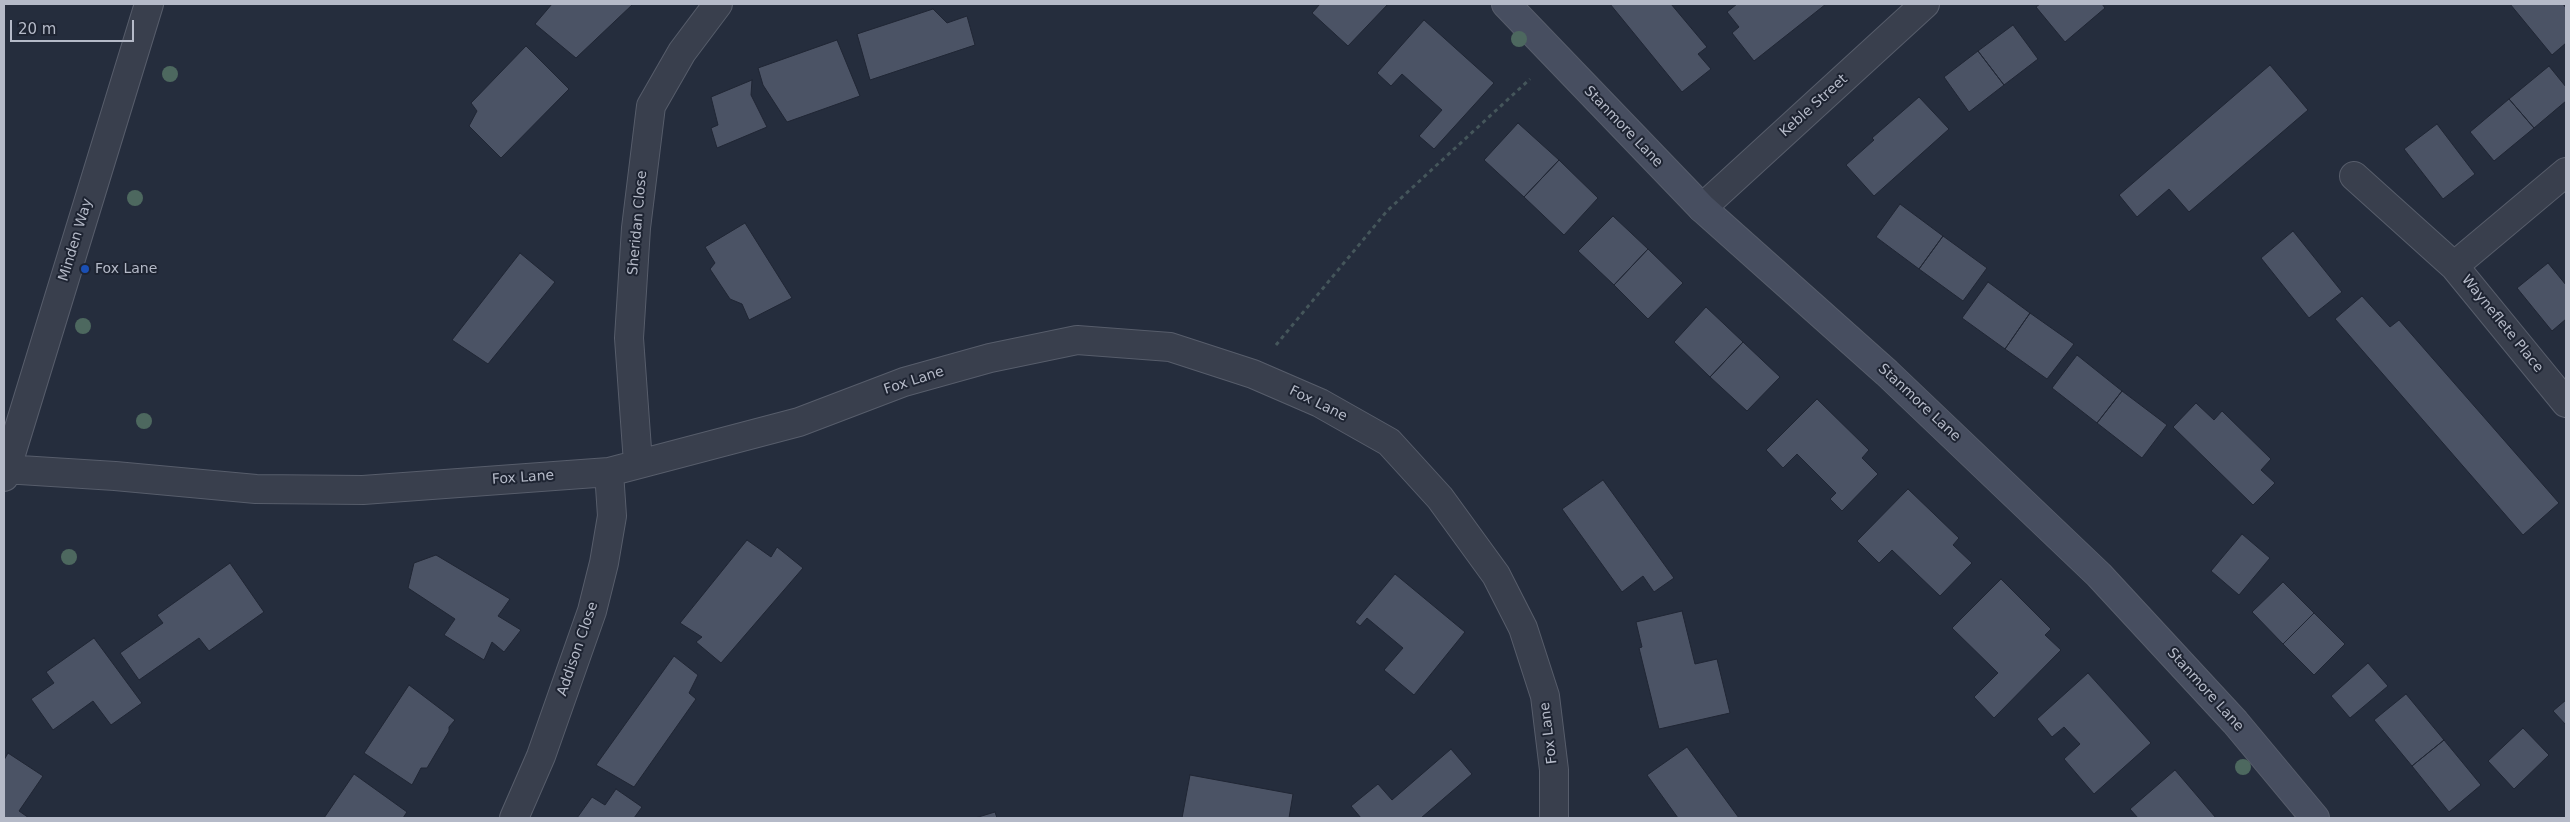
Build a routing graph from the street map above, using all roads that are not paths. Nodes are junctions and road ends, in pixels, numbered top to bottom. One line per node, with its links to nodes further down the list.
1 (148, 4): 11 (street, Minden Way)
2 (718, 4): 10 (street, Sheridan Close)
3 (1506, 4): 7 (street, Stanmore Lane)
4 (1926, 4): 7 (street, Keble Street)
5 (2566, 172): 8 (street, Wayneflete Place)
6 (2354, 176): 8 (street)
7 (1702, 208): 15 (street, Stanmore Lane)
8 (2454, 266): 9 (street, Wayneflete Place)
9 (2566, 403)
10 (638, 463): 12 (street, Fox Lane); 14 (street, Fox Lane)
11 (5, 472): 12 (street, Fox Lane)
12 (609, 472): 13 (street, Addison Close)
13 (514, 818)
14 (1554, 818)
15 (2315, 818)

